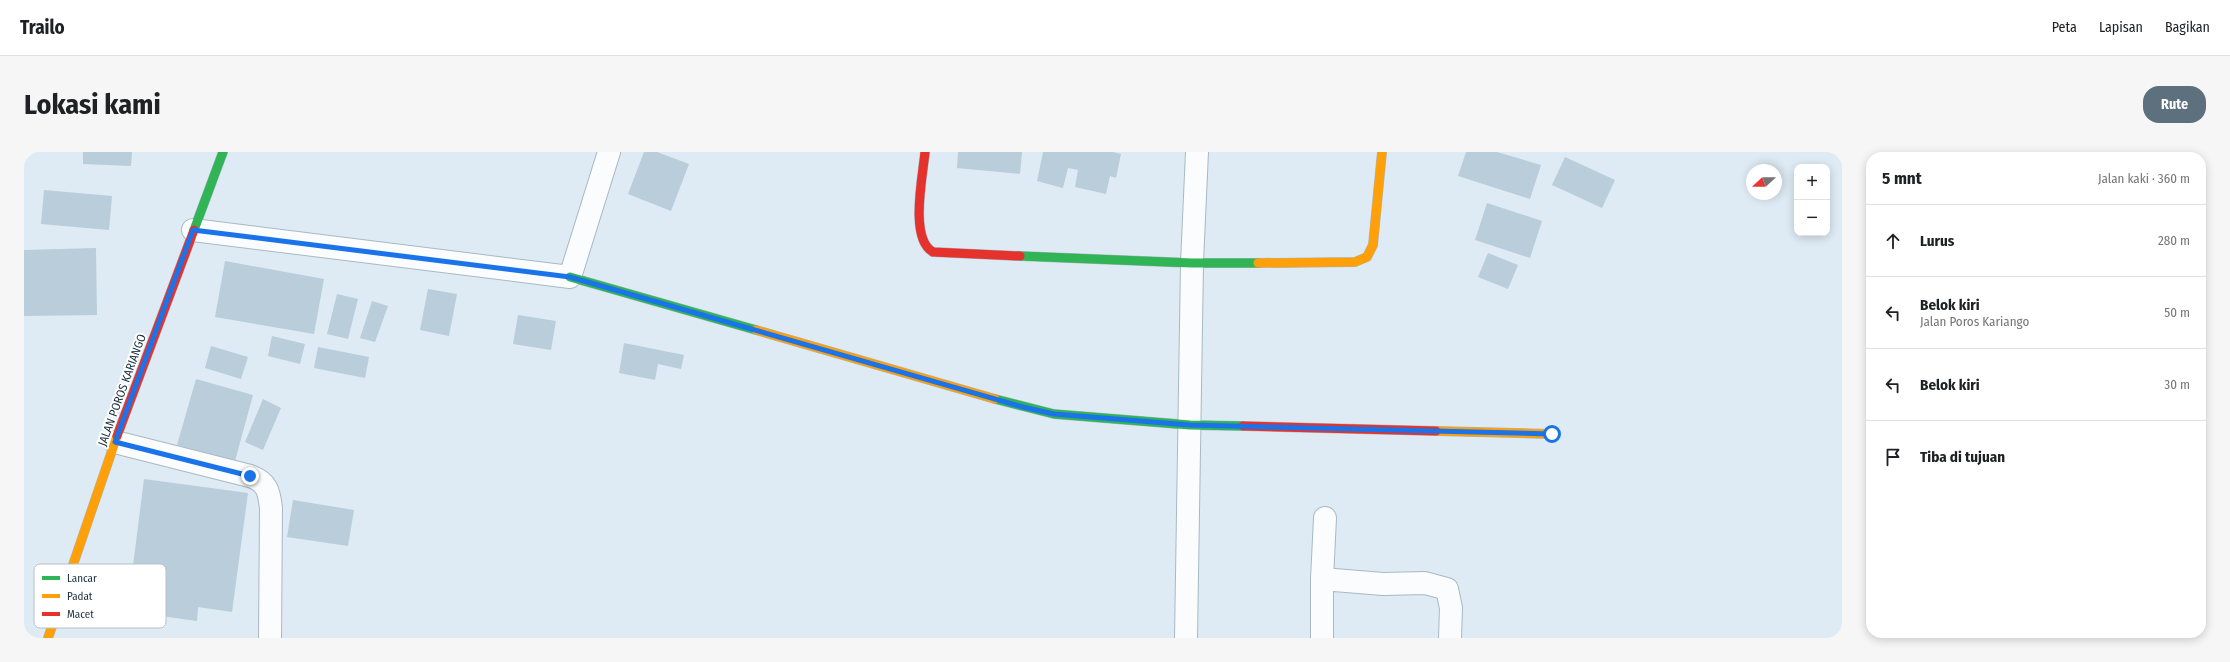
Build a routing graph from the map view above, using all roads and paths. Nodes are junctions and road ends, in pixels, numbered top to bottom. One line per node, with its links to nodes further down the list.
1 (223, 152): 6 (street, JALAN POROS KARIANGO)
2 (610, 152): 8 (street)
3 (925, 152): 7 (street)
4 (1197, 152): 7 (street)
5 (1382, 152): 7 (street)
6 (193, 230): 8 (street); 11 (street, JALAN POROS KARIANGO)
7 (1192, 263): 9 (street)
8 (570, 277): 9 (street)
9 (1190, 425): 10 (street); 18 (street)
10 (1552, 434)
11 (115, 442): 13 (street, JALAN POROS KARIANGO); 17 (street)
12 (1325, 518): 14 (street)
13 (73, 564)
14 (1322, 579): 19 (street); 20 (street)
15 (51, 628): 16 (street, JALAN POROS KARIANGO)
16 (48, 638)
17 (270, 638)
18 (1186, 638)
19 (1322, 638)
20 (1450, 638)

